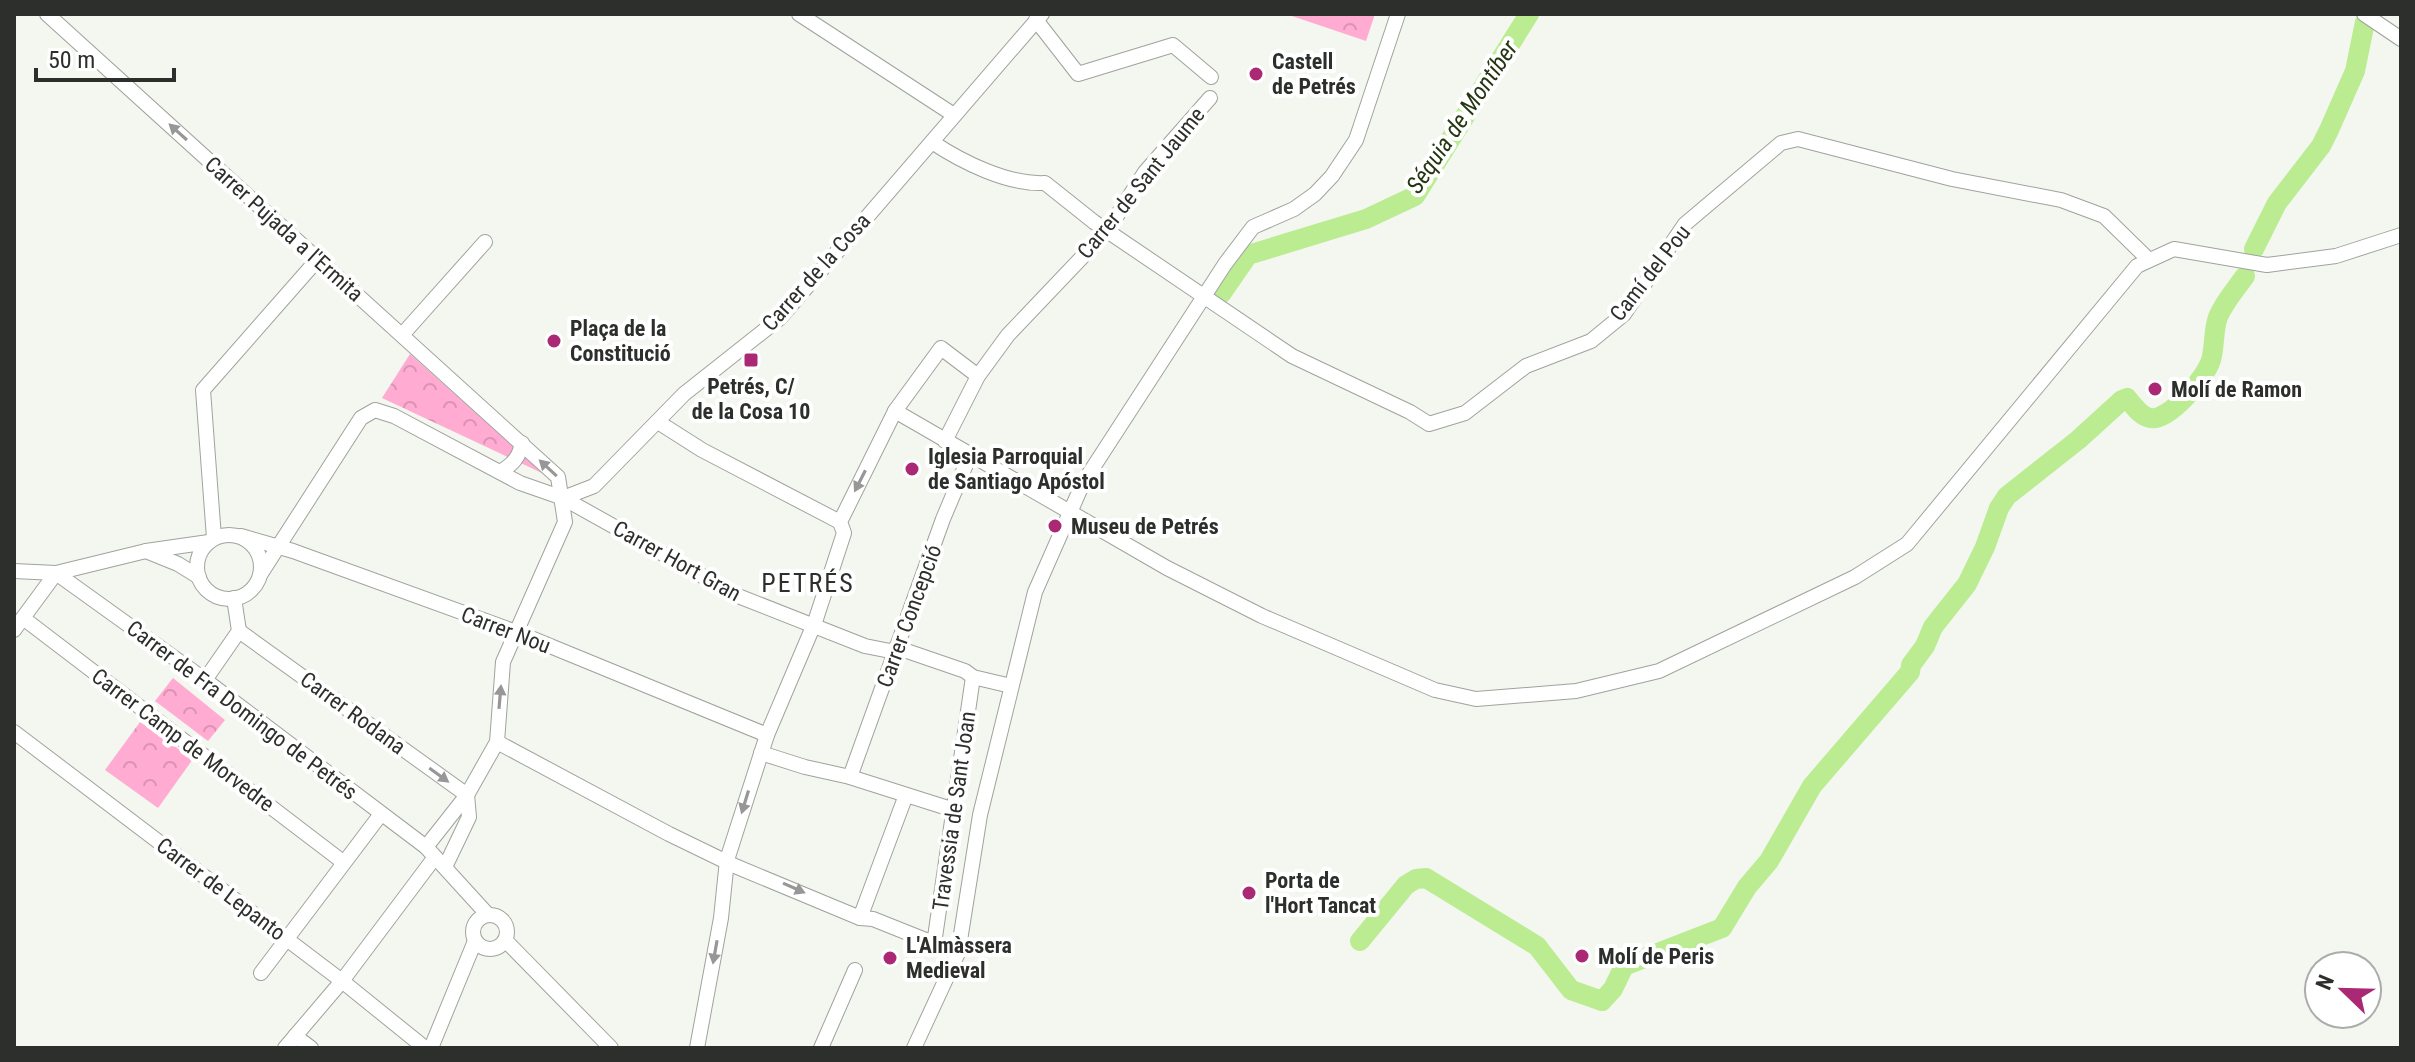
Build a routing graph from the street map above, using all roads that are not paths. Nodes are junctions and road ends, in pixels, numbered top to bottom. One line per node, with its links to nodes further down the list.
1 (47, 14): 14 (street, Carrer Pujada a l'Ermita, one-way to 1)
2 (799, 14): 9 (street)
3 (1398, 14): 16 (street)
4 (2364, 14): 6 (street)
5 (1039, 17): 7 (street); 9 (street, Carrer de la Cosa)
6 (2401, 39)
7 (1211, 77)
8 (1210, 98): 11 (street, Carrer de Sant Jaume)
9 (954, 115): 10 (street, Carrer de la Cosa)
10 (932, 142): 11 (street, Camí del Pou); 20 (street, Carrer de la Cosa)
11 (1107, 231): 16 (street, Camí del Pou); 18 (street, Carrer de Sant Jaume)
12 (2401, 235): 15 (street)
13 (485, 242): 17 (street)
14 (318, 259): 17 (street, Carrer Pujada a l'Ermita); 29 (street)
15 (2149, 260): 16 (street, Camí del Pou); 26 (street)
16 (1204, 296): 26 (street)
17 (402, 335): 22 (street, Carrer Pujada a l'Ermita)
18 (978, 376): 19 (street); 21 (street, Carrer de Sant Jaume)
19 (895, 411): 21 (street); 27 (street, one-way to 27)
20 (658, 422): 25 (street, Carrer de la Cosa); 27 (street)
21 (945, 441): 23 (street)
22 (522, 443): 24 (street); 25 (street, Carrer Pujada a l'Ermita, one-way to 22)
23 (970, 455): 26 (street); 41 (street, Carrer Concepció)
24 (500, 472): 25 (street, Carrer Hort Gran); 30 (street, Carrer Hort Gran)
25 (563, 498): 38 (street, Carrer Hort Gran); 40 (street)
26 (1068, 512): 44 (street)
27 (840, 522): 38 (street)
28 (241, 536): 29 (street); 30 (street, Carrer Nou); 34 (street)
29 (212, 540): 31 (street); 35 (street)
30 (280, 547): 34 (street); 40 (street, Carrer Nou)
31 (146, 551): 33 (street); 35 (street)
32 (14, 571): 33 (street)
33 (56, 573): 37 (street); 43 (street, Carrer de Fra Domingo de Petrés)
34 (260, 575): 36 (street)
35 (199, 577): 36 (street)
36 (234, 598): 39 (street)
37 (18, 624): 56 (street, Carrer Camp de Morvedre)
38 (813, 626): 41 (street, Carrer Hort Gran); 46 (street)
39 (239, 631): 43 (street); 50 (street, Carrer Rodana, one-way to 50)
40 (516, 632): 46 (street, Carrer Nou); 47 (street, one-way to 40)
41 (898, 648): 42 (street, Carrer Hort Gran); 49 (street, Carrer Concepció)
42 (973, 677): 44 (street, Carrer Hort Gran); 52 (street, Travessia de Sant Joan)
43 (205, 680): 53 (street, Carrer de Fra Domingo de Petrés)
44 (1011, 686): 63 (street)
45 (14, 732): 59 (street, Carrer de Lepanto)
46 (767, 735): 48 (street)
47 (497, 742): 50 (street); 55 (street)
48 (761, 753): 49 (street); 55 (street, one-way to 55)
49 (850, 777): 51 (street)
50 (467, 795): 54 (street); 54 (street)
51 (906, 795): 52 (street); 58 (street)
52 (954, 810): 62 (street, Travessia de Sant Joan)
53 (381, 814): 54 (street, Carrer de Fra Domingo de Petrés); 56 (street)
54 (435, 857): 57 (street, Carrer de Fra Domingo de Petrés); 66 (street)
55 (727, 860): 58 (street, one-way to 58); 71 (street, one-way to 71)
56 (343, 862): 59 (street)
57 (488, 915): 60 (street); 61 (street)
58 (860, 918): 62 (street)
59 (286, 938): 65 (street); 66 (street, Carrer de Lepanto)
60 (505, 940): 61 (street); 70 (street)
61 (475, 941): 69 (street)
62 (934, 944): 63 (street)
63 (958, 953): 73 (street)
64 (855, 970): 72 (street)
65 (261, 973)
66 (342, 981): 67 (street); 69 (street, Carrer de Lepanto)
67 (290, 1042): 68 (street)
68 (311, 1048)
69 (428, 1048)
70 (611, 1048)
71 (697, 1048)
72 (821, 1048)
73 (914, 1048)

